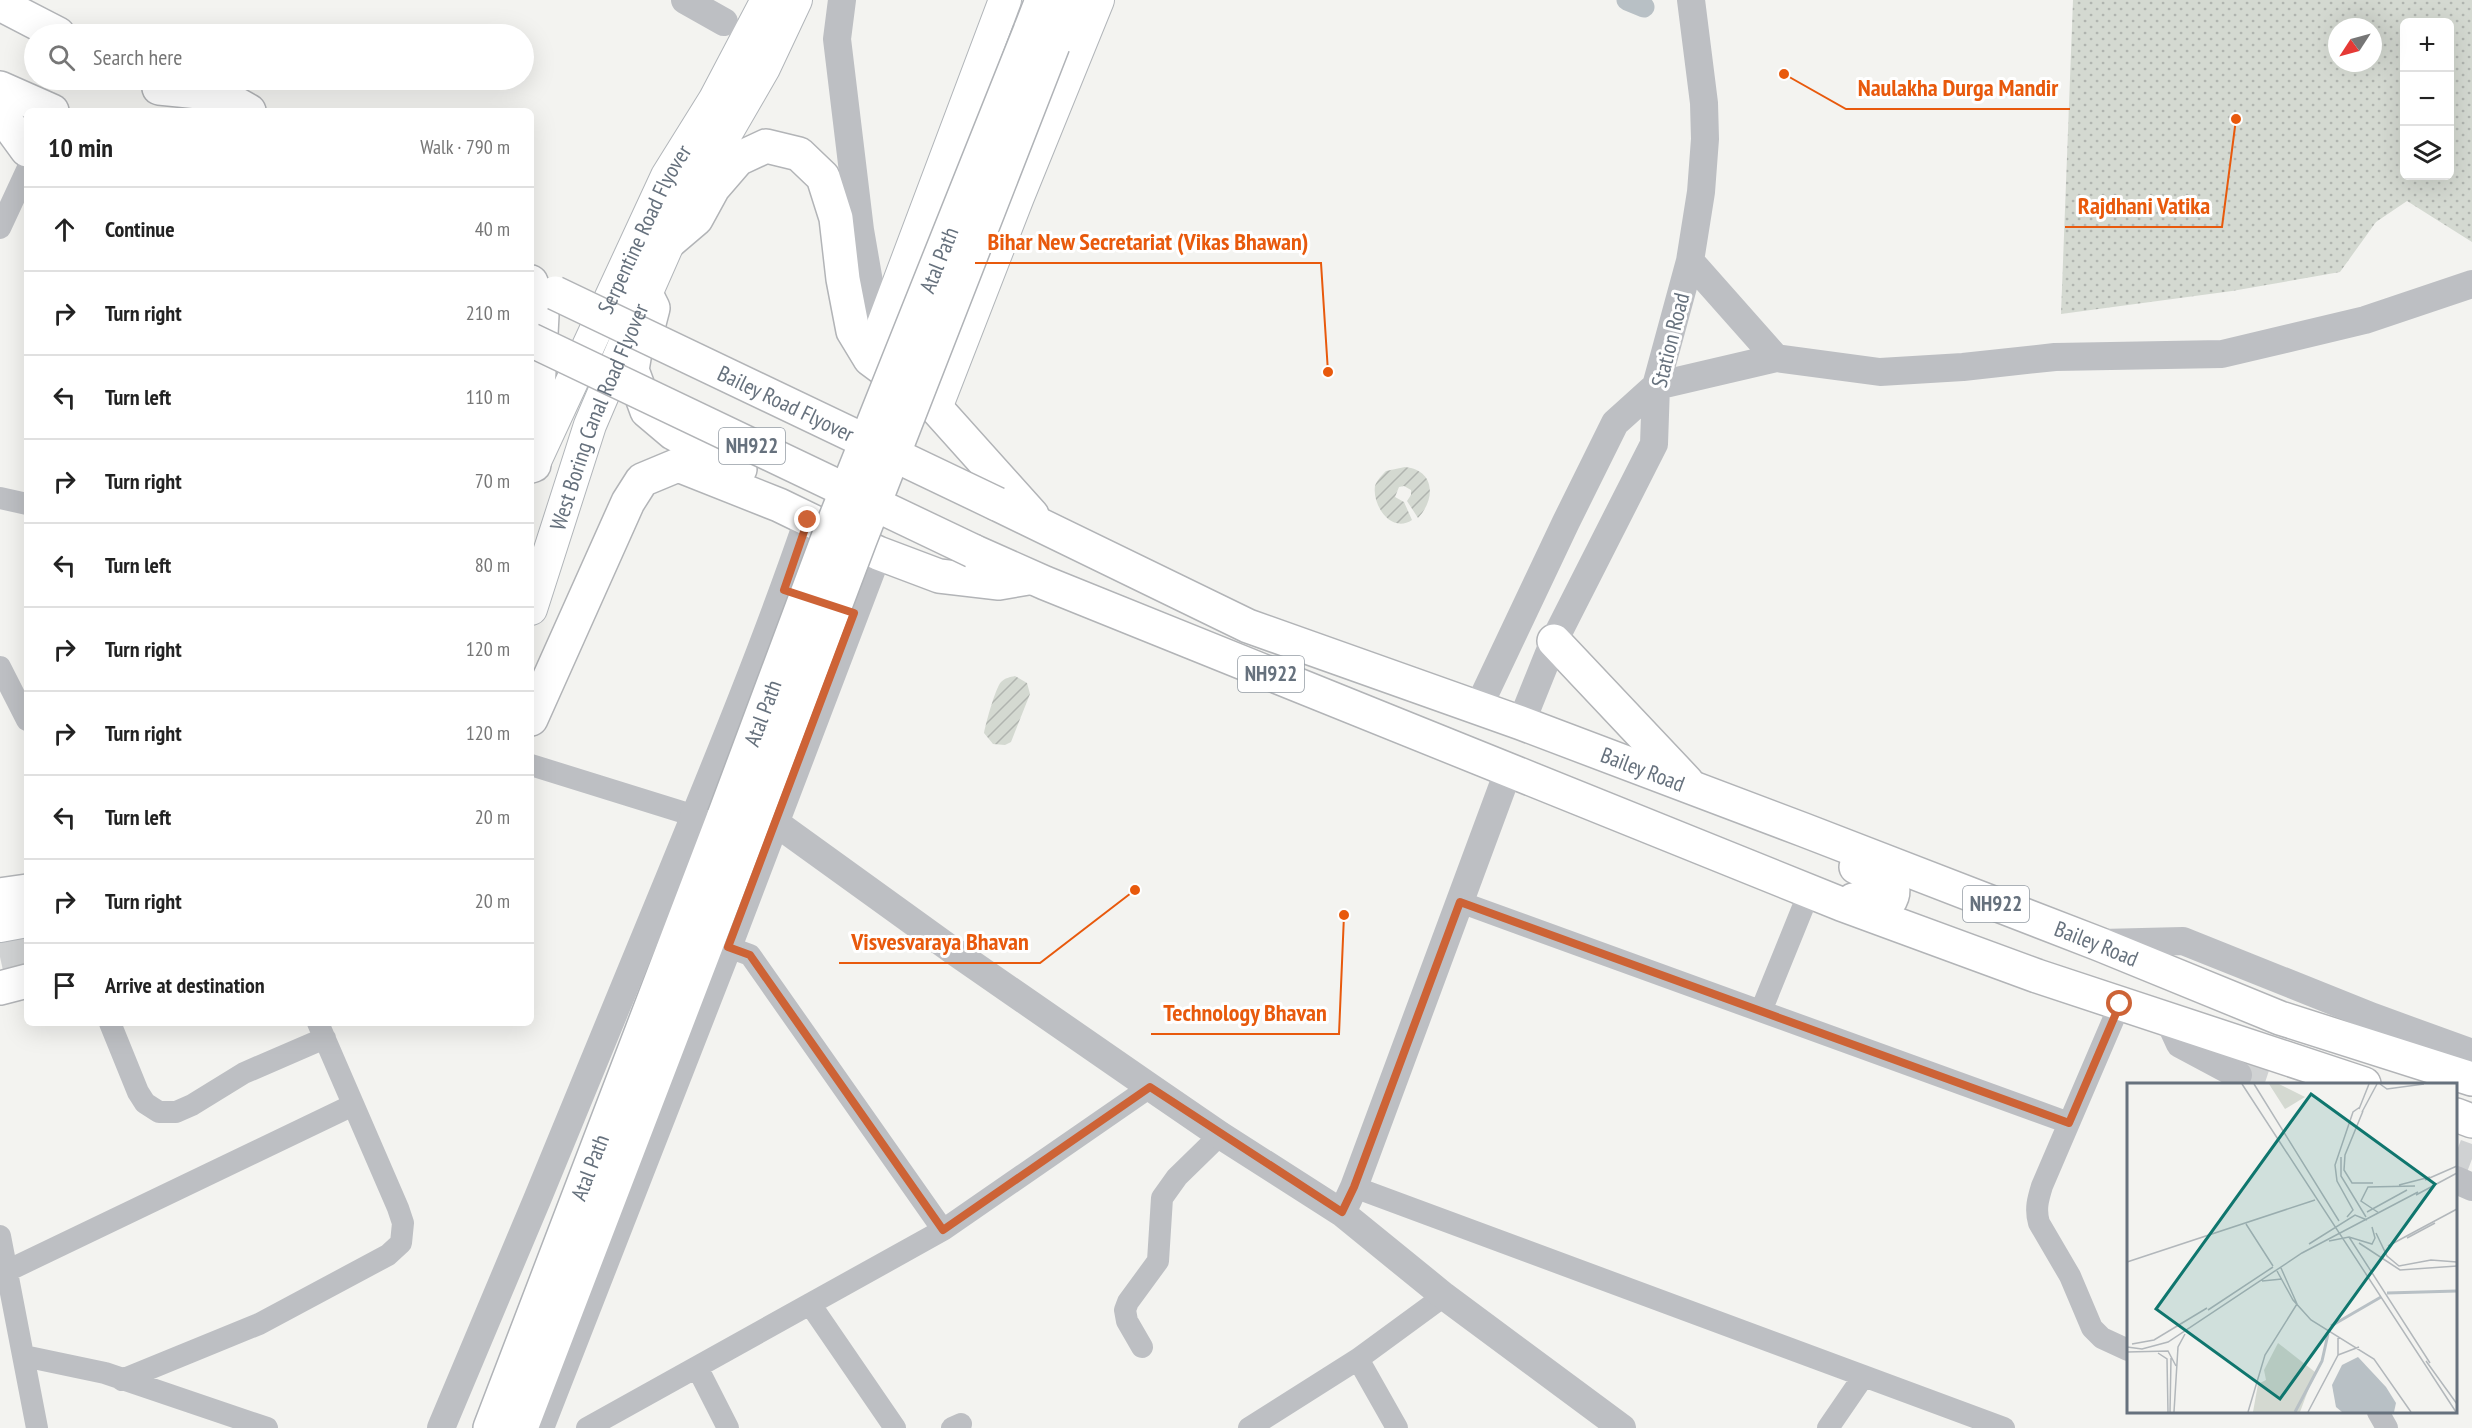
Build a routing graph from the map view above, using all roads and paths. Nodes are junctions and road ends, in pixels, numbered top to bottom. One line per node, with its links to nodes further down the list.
1 (685, 0): 11 (street)
2 (767, 0): 36 (main road, Serpentine Road Flyover)
3 (796, 0): 24 (main road, Serpentine Road Flyover)
4 (842, 0): 31 (street)
5 (1005, 0): 31 (main road)
6 (1042, 0): 13 (main road, Atal Path)
7 (1071, 0): 13 (main road, Atal Path)
8 (1098, 0): 34 (main road)
9 (1691, 0): 25 (street, Station Road)
10 (0, 4): 12 (main road)
11 (724, 22)
12 (39, 24)
13 (1041, 38): 55 (main road, Atal Path, bridge)
14 (0, 88): 17 (main road)
15 (164, 90): 18 (main road)
16 (192, 90): 19 (main road)
17 (45, 108)
18 (198, 108)
19 (244, 108)
20 (0, 113): 21 (main road)
21 (24, 146)
22 (24, 176): 23 (street)
23 (0, 228)
24 (669, 242): 29 (main road, Serpentine Road Flyover); 31 (main road)
25 (1690, 261): 32 (street); 33 (street, Station Road)
26 (534, 282): 40 (main road, Bailey Road Flyover / NH922, bridge)
27 (2472, 284): 32 (street)
28 (534, 290): 35 (main road)
29 (646, 294): 42 (main road); 44 (main road, West Boring Canal Road Flyover)
30 (534, 341): 42 (main road, NH922, bridge)
31 (862, 345): 34 (main road)
32 (1776, 358): 33 (street)
33 (1656, 386): 46 (street, Station Road); 48 (street)
34 (936, 408): 40 (main road)
35 (534, 437)
36 (534, 463)
37 (0, 498): 38 (street)
38 (24, 503)
39 (808, 520): 41 (main road); 43 (street); 49 (main road)
40 (1041, 525): 48 (main road, NH922)
41 (878, 553): 42 (main road); 45 (street)
42 (1022, 573): 53 (main road, NH922)
43 (784, 590): 45 (street); 55 (street)
44 (534, 600)
45 (854, 613): 55 (street)
46 (1554, 641): 51 (street, Station Road); 54 (main road)
47 (0, 667): 50 (street)
48 (1478, 708): 51 (main road, NH922)
49 (534, 712)
50 (24, 714)
51 (1521, 723): 54 (main road, Bailey Road / NH922)
52 (534, 766): 55 (street)
53 (1509, 769): 57 (main road, NH922); 60 (street)
54 (1693, 788): 56 (main road, Bailey Road / NH922)
55 (736, 822): 65 (street); 77 (street); 102 (street); 103 (main road, Atal Path); 104 (main road, Atal Path)
56 (1804, 830): 61 (main road); 64 (main road, Bailey Road / NH922)
57 (1810, 890): 61 (main road, NH922); 69 (street)
58 (24, 891): 59 (main road)
59 (0, 895)
60 (1460, 902): 69 (street); 85 (street)
61 (1841, 904): 68 (main road, NH922)
62 (24, 922): 63 (main road)
63 (0, 926)
64 (2099, 944): 73 (street); 75 (main road, Bailey Road / NH922)
65 (728, 947): 86 (street); 105 (street)
66 (24, 982): 67 (main road)
67 (0, 988)
68 (2120, 1004): 72 (main road, NH922); 81 (street)
69 (1761, 1011): 81 (street)
70 (111, 1026): 71 (street)
71 (322, 1031): 78 (street)
72 (2174, 1031): 74 (street); 76 (main road, NH922)
73 (2472, 1053)
74 (2229, 1080)
75 (2472, 1080)
76 (2360, 1083)
77 (1150, 1087): 82 (street); 86 (street)
78 (353, 1106): 88 (street); 97 (street)
79 (2457, 1115): 80 (main road)
80 (2472, 1121)
81 (2069, 1123): 92 (street)
82 (1220, 1135): 85 (street); 91 (street)
83 (2457, 1180): 84 (street)
84 (2472, 1187)
85 (1348, 1200): 89 (street); 96 (street)
86 (943, 1230): 90 (street)
87 (0, 1236): 88 (street)
88 (7, 1271): 93 (street)
89 (1444, 1296): 94 (street); 110 (street)
90 (810, 1304): 95 (street); 108 (street)
91 (1142, 1347)
92 (2127, 1350)
93 (24, 1356): 97 (street); 100 (street)
94 (1358, 1359): 99 (street); 109 (street)
95 (697, 1367): 106 (street); 107 (street)
96 (1863, 1377): 111 (street); 112 (street)
97 (122, 1380): 101 (street)
98 (2379, 1413): 113 (street)
99 (1253, 1427)
100 (37, 1428)
101 (267, 1428)
102 (441, 1428)
103 (490, 1428)
104 (521, 1428)
105 (540, 1428)
106 (587, 1428)
107 (728, 1428)
108 (895, 1428)
109 (1397, 1428)
110 (1622, 1428)
111 (1828, 1428)
112 (2004, 1428)
113 (2387, 1428)

